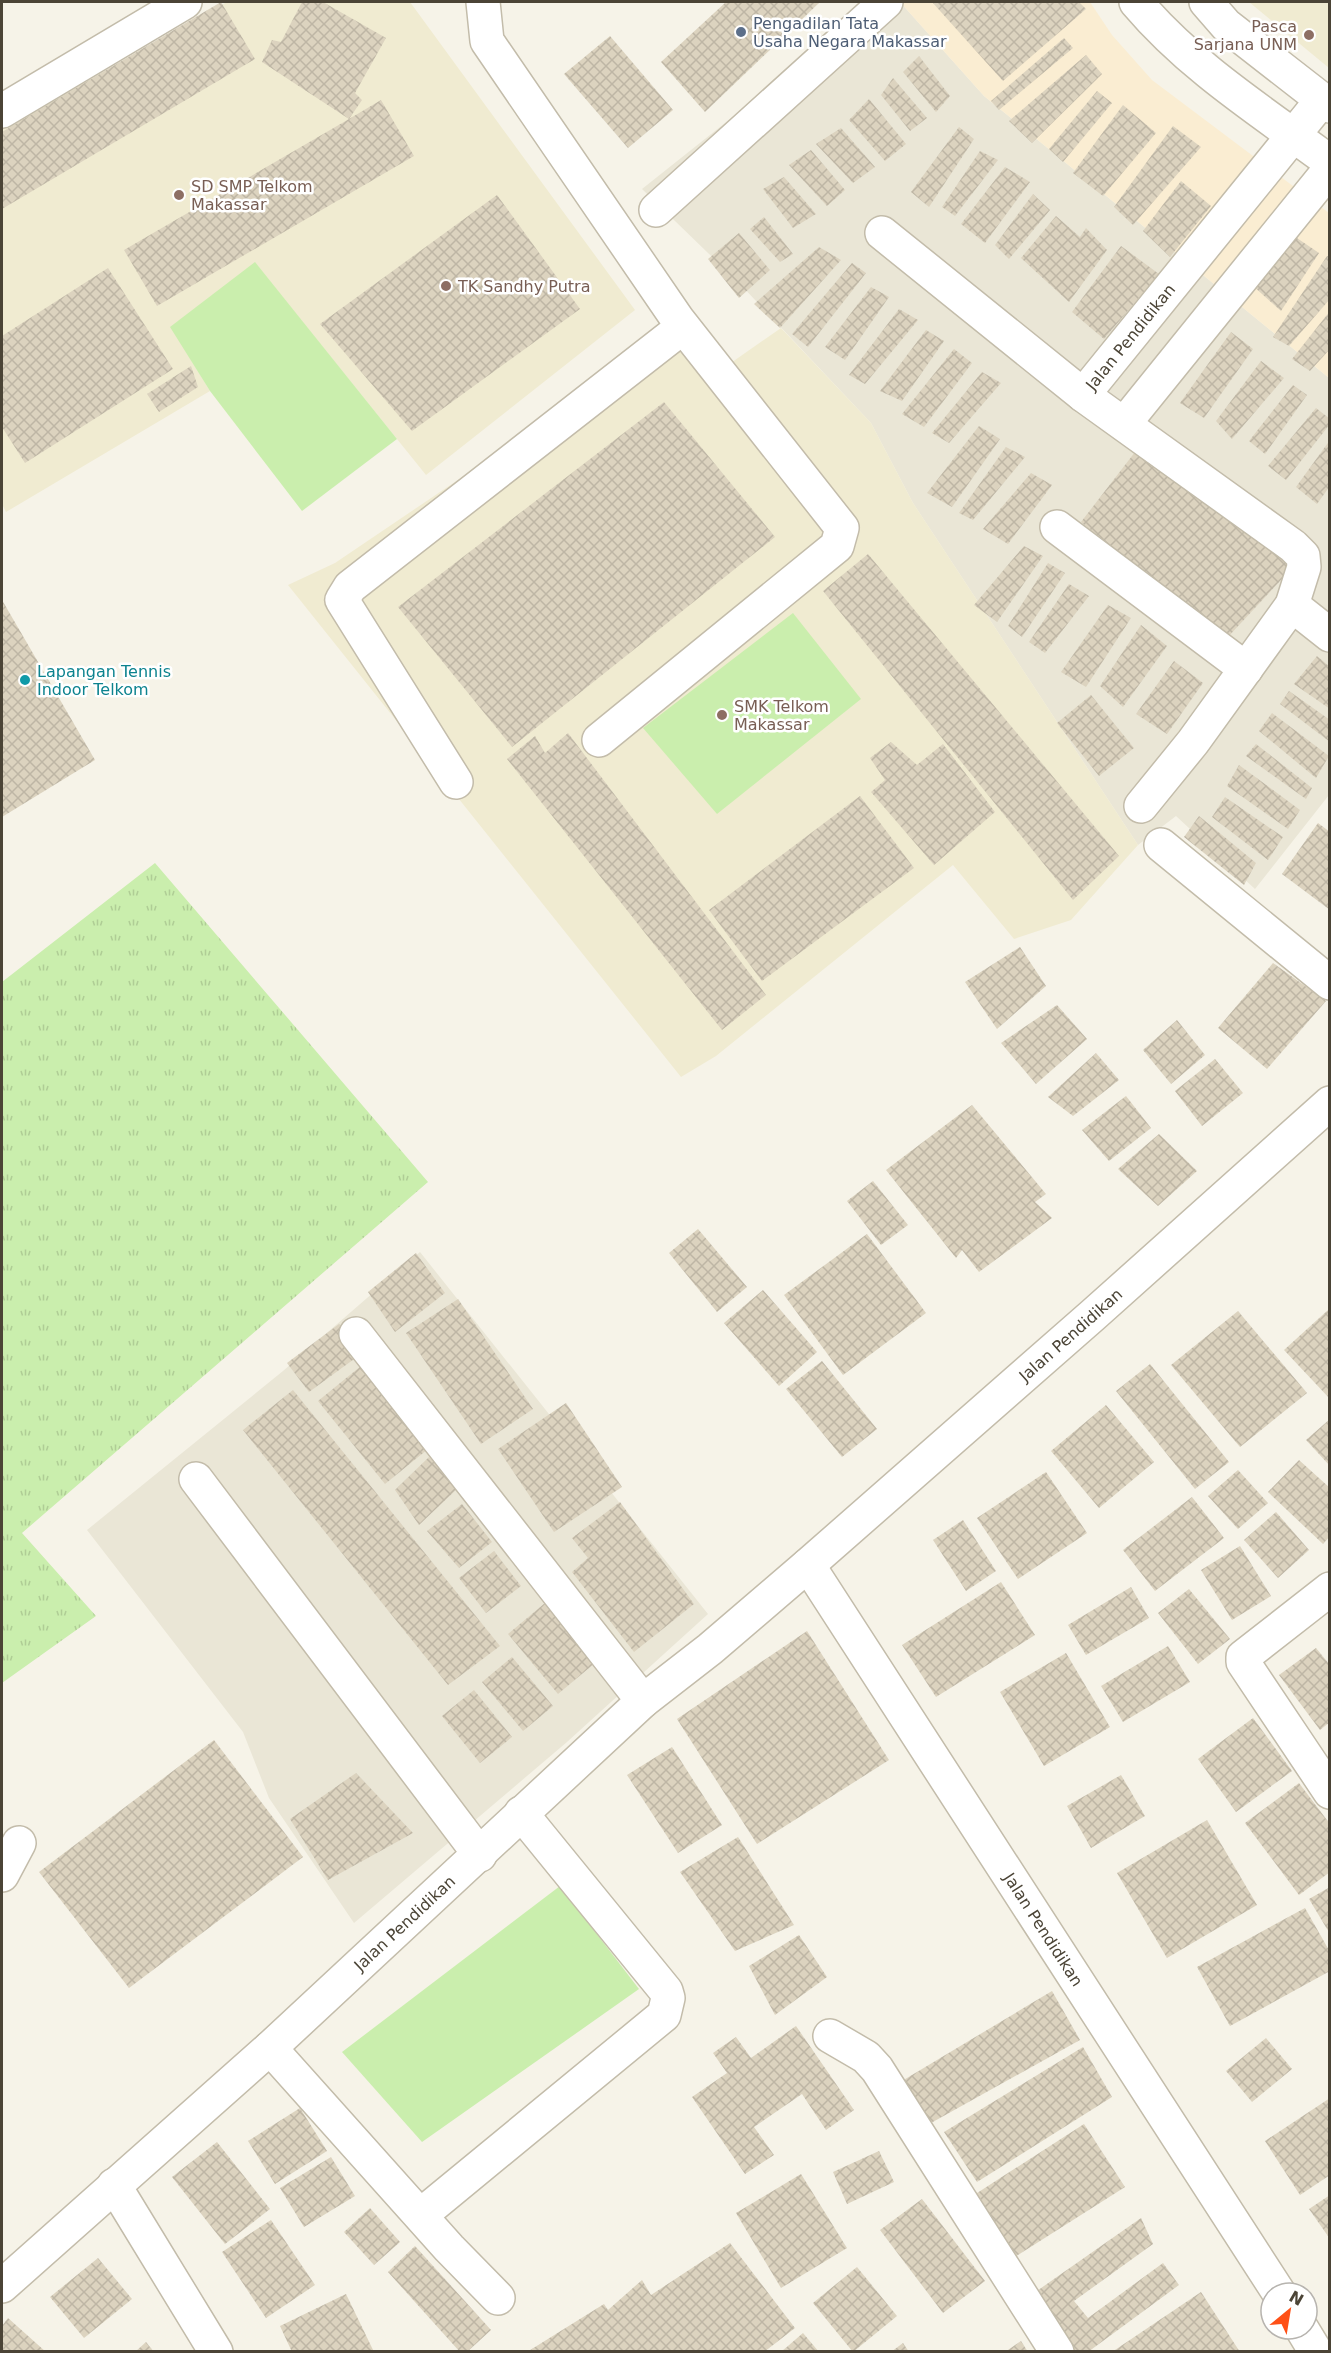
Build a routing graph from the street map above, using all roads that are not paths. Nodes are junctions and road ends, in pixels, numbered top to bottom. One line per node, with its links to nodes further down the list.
1 (185, 2): 9 (street)
2 (462, 2): 7 (street)
3 (483, 2): 7 (street)
4 (886, 2): 13 (street)
5 (1136, 2): 10 (street)
6 (1206, 2): 8 (street)
7 (487, 41): 15 (street)
8 (1326, 103): 10 (street, Jalan Pendidikan)
9 (2, 111)
10 (1293, 135): 11 (street); 16 (street, Jalan Pendidikan)
11 (1329, 162)
12 (1329, 169): 17 (street)
13 (656, 210)
14 (882, 232): 16 (street)
15 (684, 327): 22 (street); 23 (street)
16 (1083, 394): 17 (street, Jalan Pendidikan)
17 (1124, 424): 19 (street, Jalan Pendidikan)
18 (1057, 527): 21 (street)
19 (1292, 605): 20 (street); 21 (street)
20 (1329, 635)
21 (1246, 669): 24 (street)
22 (599, 740)
23 (456, 782)
24 (1141, 806)
25 (1161, 845): 26 (street)
26 (1329, 983)
27 (1329, 1103): 30 (street, Jalan Pendidikan)
28 (356, 1334): 32 (street)
29 (196, 1479): 36 (street)
30 (808, 1565): 32 (street, Jalan Pendidikan); 42 (street, Jalan Pendidikan)
31 (1329, 1589): 33 (street)
32 (643, 1701): 34 (street, Jalan Pendidikan)
33 (1329, 1792)
34 (521, 1813): 36 (street, Jalan Pendidikan); 41 (street)
35 (19, 1843): 37 (street)
36 (480, 1855): 39 (street, Jalan Pendidikan)
37 (2, 1875)
38 (830, 2036): 46 (street)
39 (270, 2048): 40 (street, Jalan Pendidikan); 41 (street)
40 (114, 2184): 43 (street, Jalan Pendidikan); 45 (street)
41 (421, 2215): 44 (street)
42 (1271, 2281)
43 (2, 2286)
44 (498, 2298)
45 (216, 2352)
46 (1057, 2352)

